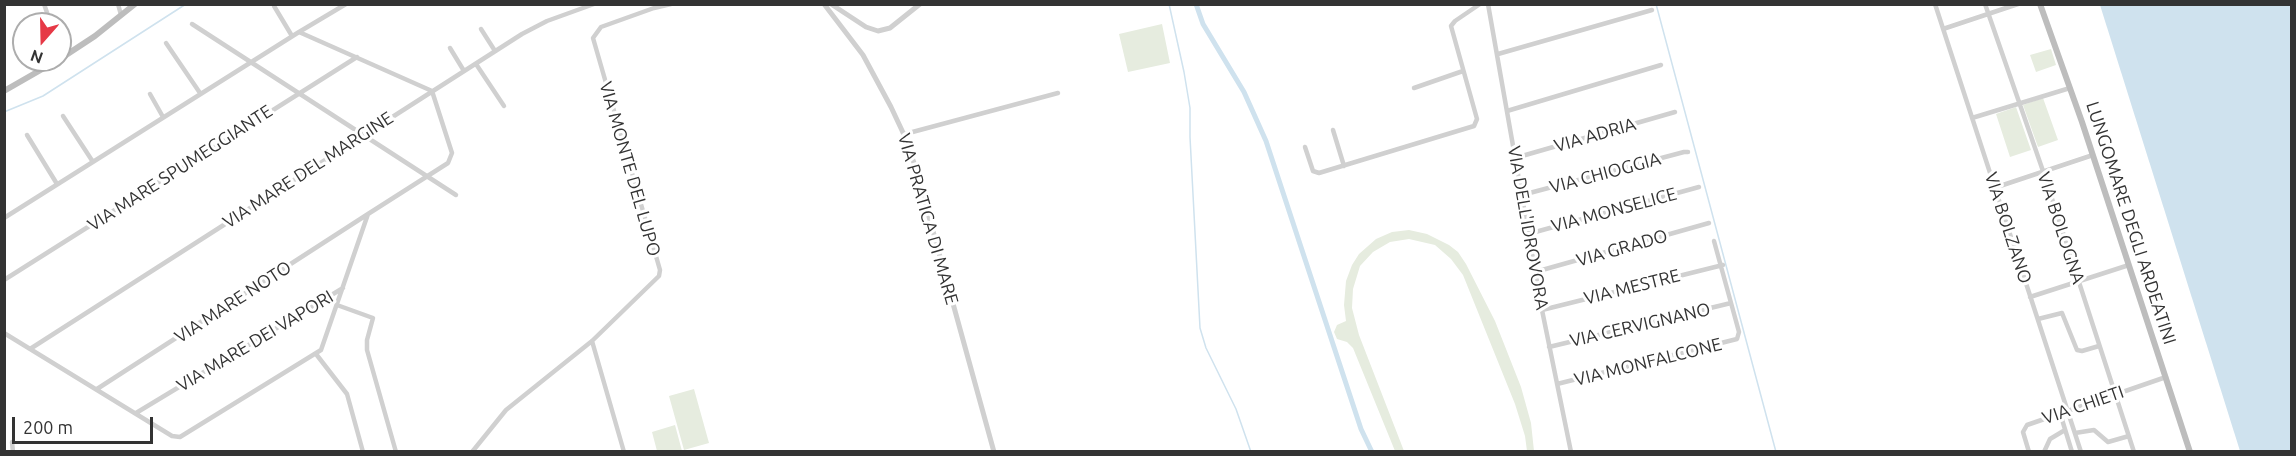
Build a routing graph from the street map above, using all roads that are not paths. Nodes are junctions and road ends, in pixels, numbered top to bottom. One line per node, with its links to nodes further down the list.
1 (117, 4): 18 (street)
2 (135, 4): 18 (main road)
3 (345, 4): 22 (street)
4 (671, 4): 85 (street, VIA MONTE DEL LUPO)
5 (824, 4): 54 (street, VIA PRATICA DI MARE)
6 (831, 4): 7 (street)
7 (920, 4)
8 (1480, 4): 34 (street)
9 (1488, 4): 28 (street, VIA DELL'IDROVORA)
10 (1935, 4): 21 (street, VIA BOLZANO)
11 (1985, 4): 17 (street, VIA BOLOGNA)
12 (2018, 4): 17 (street)
13 (2040, 4): 37 (main road, LUNGOMARE DEGLI ARDEATINI)
14 (590, 5): 27 (street, VIA MARE DEL MARGINE)
15 (274, 6): 23 (street)
16 (1652, 10): 28 (street)
17 (1989, 14): 21 (street); 44 (street, VIA BOLOGNA)
18 (121, 15): 26 (main road)
19 (192, 24): 30 (street)
20 (481, 28): 27 (street)
21 (1943, 29): 50 (street, VIA BOLZANO)
22 (300, 32): 23 (street); 29 (street)
23 (292, 36): 30 (street)
24 (166, 43): 40 (street)
25 (450, 48): 33 (street)
26 (72, 50)
27 (495, 51): 31 (street, VIA MARE DEL MARGINE)
28 (1498, 54): 46 (street, VIA DELL'IDROVORA)
29 (357, 57): 39 (street); 41 (street, VIA MARE SPUMEGGIANTE)
30 (250, 62): 40 (street); 41 (street)
31 (476, 64): 33 (street, VIA MARE DEL MARGINE); 45 (street)
32 (1661, 65): 46 (street)
33 (464, 71): 39 (street, VIA MARE DEL MARGINE)
34 (1463, 71): 36 (street); 60 (street)
35 (35, 72): 38 (main road)
36 (1414, 88)
37 (2070, 88): 44 (street); 57 (main road, LUNGOMARE DEGLI ARDEATINI)
38 (4, 91)
39 (432, 91): 53 (street, VIA MARE DEL MARGINE); 62 (street, VIA MARE NOTO)
40 (200, 93): 49 (street)
41 (297, 93): 53 (street); 76 (street, VIA MARE SPUMEGGIANTE)
42 (1058, 93): 54 (street)
43 (150, 94): 49 (street)
44 (2020, 104): 50 (street); 61 (street, VIA BOLOGNA)
45 (504, 106)
46 (1507, 111): 58 (street, VIA DELL'IDROVORA)
47 (1674, 112): 58 (street, VIA ADRIA)
48 (63, 117): 59 (street)
49 (163, 117): 59 (street)
50 (1972, 118): 65 (street, VIA BOLZANO)
51 (1333, 130): 60 (street)
52 (27, 135): 63 (street)
53 (362, 135): 62 (street); 88 (street, VIA MARE DEL MARGINE)
54 (905, 135): 106 (street, VIA PRATICA DI MARE)
55 (1305, 147): 60 (street)
56 (1688, 152): 67 (street, VIA CHIOGGIA)
57 (2093, 155): 61 (street); 73 (main road, LUNGOMARE DEGLI ARDEATINI)
58 (1515, 158): 67 (street, VIA DELL'IDROVORA)
59 (93, 162): 63 (street)
60 (1344, 166)
61 (2043, 171): 65 (street); 77 (street, VIA BOLOGNA)
62 (426, 177): 66 (street); 68 (street, VIA MARE NOTO)
63 (57, 184): 69 (street)
64 (1699, 187): 71 (street, VIA MONSELICE)
65 (1994, 188): 79 (street, VIA BOLZANO)
66 (456, 195)
67 (1522, 195): 71 (street, VIA DELL'IDROVORA)
68 (368, 214): 78 (street); 92 (street, VIA MARE NOTO)
69 (4, 218)
70 (1709, 223): 75 (street, VIA GRADO)
71 (1528, 234): 75 (street, VIA DELL'IDROVORA)
72 (1714, 241): 74 (street)
73 (2129, 264): 77 (street); 90 (main road, LUNGOMARE DEGLI ARDEATINI)
74 (1722, 265): 80 (street); 82 (street, VIA MESTRE)
75 (1535, 272): 82 (street, VIA DELL'IDROVORA)
76 (4, 280)
77 (2078, 281): 79 (street); 87 (street, VIA BOLOGNA)
78 (343, 288): 81 (street); 95 (street, VIA MARE DEI VAPORI)
79 (2030, 297): 83 (street, VIA BOLZANO)
80 (1731, 303): 86 (street, VIA CERVIGNANO); 91 (street, VIA MONFALCONE)
81 (337, 305): 89 (street); 103 (street)
82 (1542, 310): 86 (street, VIA DELL'IDROVORA)
83 (2038, 319): 87 (street); 94 (street, VIA BOLZANO)
84 (4, 333): 88 (street)
85 (592, 341): 104 (street, VIA MONTE DEL LUPO); 105 (street)
86 (1549, 346): 91 (street, VIA DELL'IDROVORA)
87 (2099, 346): 93 (street, VIA BOLOGNA)
88 (30, 349): 92 (street)
89 (316, 354): 95 (street); 102 (street)
90 (2166, 377): 93 (street, VIA CHIETI); 113 (main road, LUNGOMARE DEGLI ARDEATINI)
91 (1557, 384): 107 (street, VIA DELL'IDROVORA)
92 (97, 389): 95 (street)
93 (2115, 394): 94 (street, VIA CHIETI); 99 (street, VIA BOLOGNA)
94 (2068, 411): 96 (street, VIA CHIETI); 98 (street, VIA BOLZANO)
95 (136, 413)
96 (2060, 413): 97 (street); 108 (street, VIA CHIETI)
97 (2065, 430): 109 (street); 110 (street)
98 (2075, 433): 99 (street); 111 (street, VIA BOLZANO)
99 (2129, 436): 112 (street, VIA BOLOGNA)
100 (12, 442): 101 (street)
101 (13, 452)
102 (363, 452)
103 (396, 452)
104 (472, 452)
105 (624, 452)
106 (994, 452)
107 (1571, 452)
108 (2029, 452)
109 (2044, 452)
110 (2072, 452)
111 (2081, 452)
112 (2134, 452)
113 (2190, 452)

